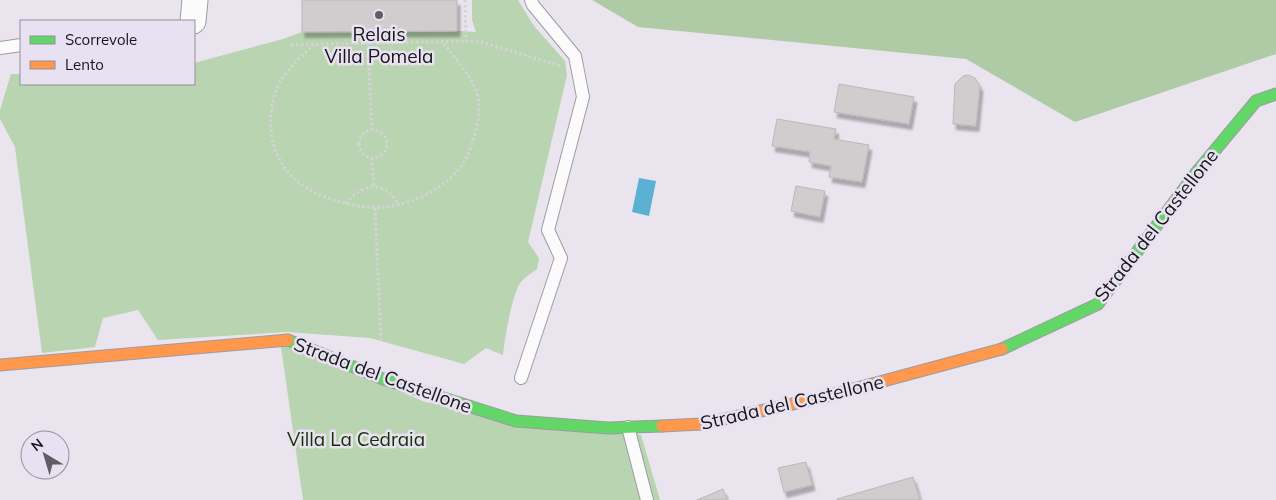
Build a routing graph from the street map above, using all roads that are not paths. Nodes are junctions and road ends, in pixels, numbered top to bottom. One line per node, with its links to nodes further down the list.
1 (195, 0): 3 (street)
2 (531, 0): 8 (lane)
3 (192, 20)
4 (20, 45): 5 (lane)
5 (0, 48)
6 (1276, 94): 9 (street, Strada del Castellone)
7 (0, 365): 9 (street, Strada del Castellone)
8 (521, 378)
9 (628, 427): 10 (lane)
10 (647, 500)

